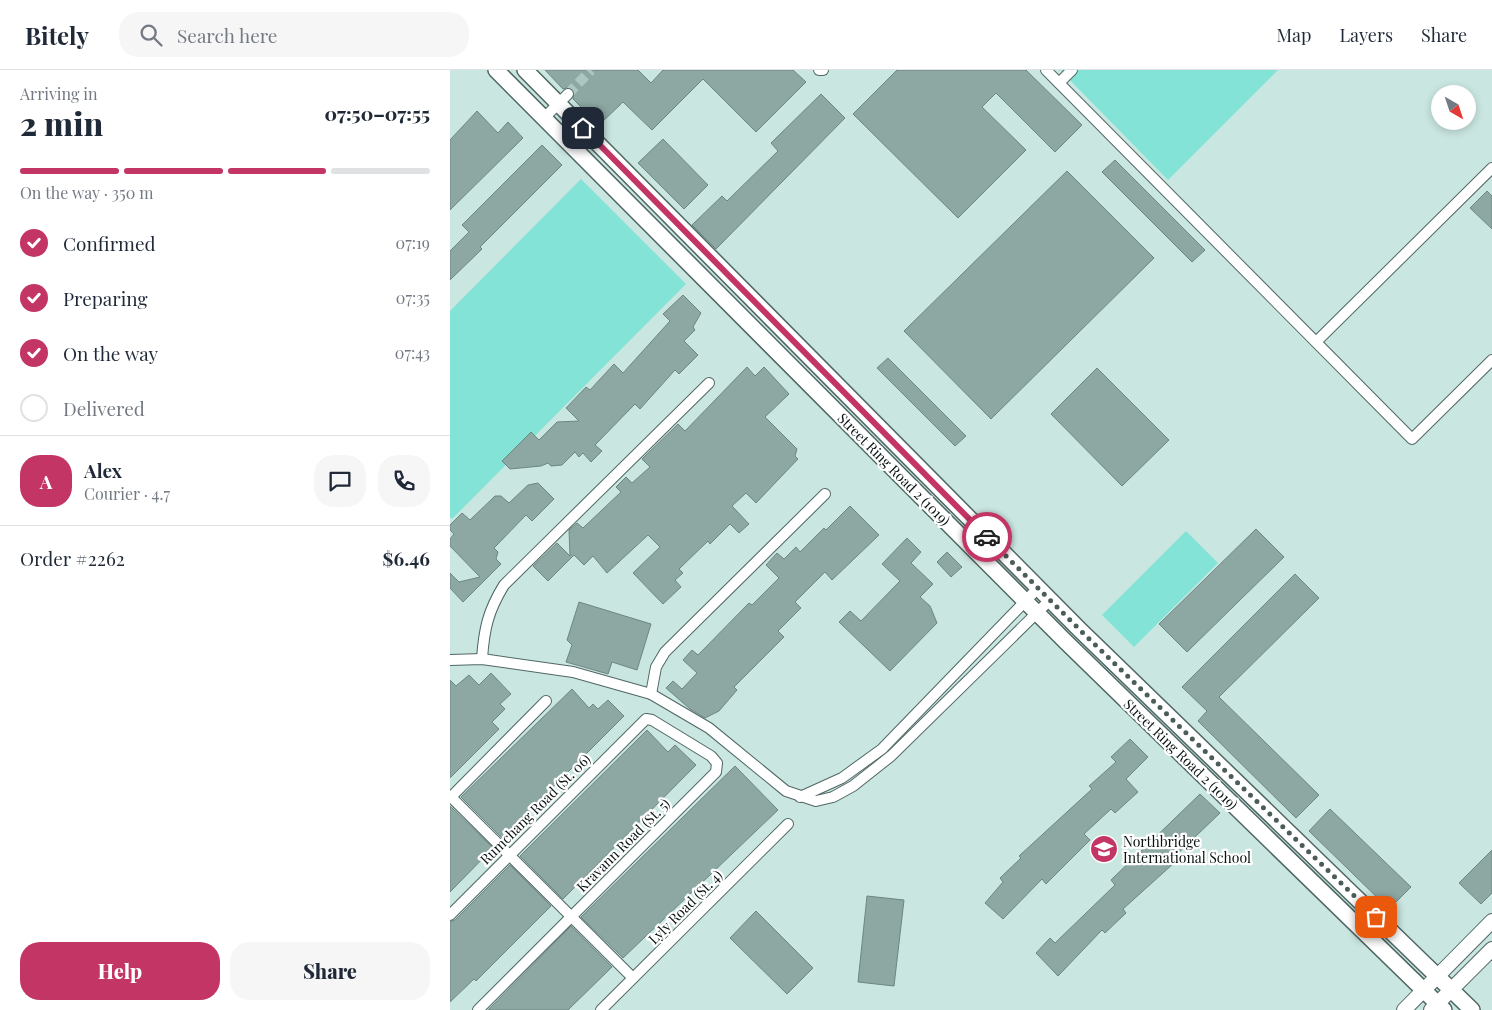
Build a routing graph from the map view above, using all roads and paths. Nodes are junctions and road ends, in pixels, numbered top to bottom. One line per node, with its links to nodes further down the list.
1 (496, 70): 9 (main road, Street Ring Road 2 (1019))
2 (525, 70): 8 (main road, Street Ring Road 2 (1019))
3 (819, 70): 4 (street)
4 (823, 70)
5 (1046, 70): 7 (street)
6 (1072, 70): 7 (street)
7 (1059, 83): 11 (street)
8 (563, 99): 9 (street); 15 (main road, Street Ring Road 2 (1019))
9 (544, 118): 17 (main road, Street Ring Road 2 (1019))
10 (1492, 168): 11 (street)
11 (1316, 342): 12 (street)
12 (1492, 360)
13 (709, 383): 19 (street)
14 (825, 494): 21 (street)
15 (1039, 588): 16 (main road, Street Ring Road 2 (1019)); 17 (street)
16 (1051, 599): 18 (street); 32 (main road, Street Ring Road 2 (1019))
17 (1025, 600): 18 (main road, Street Ring Road 2 (1019)); 25 (street)
18 (1037, 612): 25 (street); 34 (main road, Street Ring Road 2 (1019))
19 (482, 659): 20 (street); 21 (street)
20 (450, 660)
21 (650, 694): 25 (street)
22 (546, 702): 24 (street)
23 (640, 723): 27 (street, Rumchang Road (St. 06)); 29 (street, Kravann Road (St. 5))
24 (450, 797): 27 (street)
25 (800, 797)
26 (788, 824): 33 (street, Lyly Road (St. 4))
27 (509, 855): 28 (street, Rumchang Road (St. 06)); 29 (street)
28 (450, 915)
29 (571, 916): 33 (street); 37 (street, Kravann Road (St. 5))
30 (1492, 921): 32 (main road)
31 (1492, 949): 35 (main road)
32 (1438, 976): 34 (main road); 35 (main road, Street Ring Road 2 (1019))
33 (633, 978): 38 (street, Lyly Road (St. 4))
34 (1424, 990): 36 (main road, Street Ring Road 2 (1019)); 39 (main road)
35 (1452, 990): 36 (main road); 40 (main road, Street Ring Road 2 (1019))
36 (1438, 1008)
37 (478, 1010)
38 (601, 1010)
39 (1404, 1010)
40 (1472, 1010)

